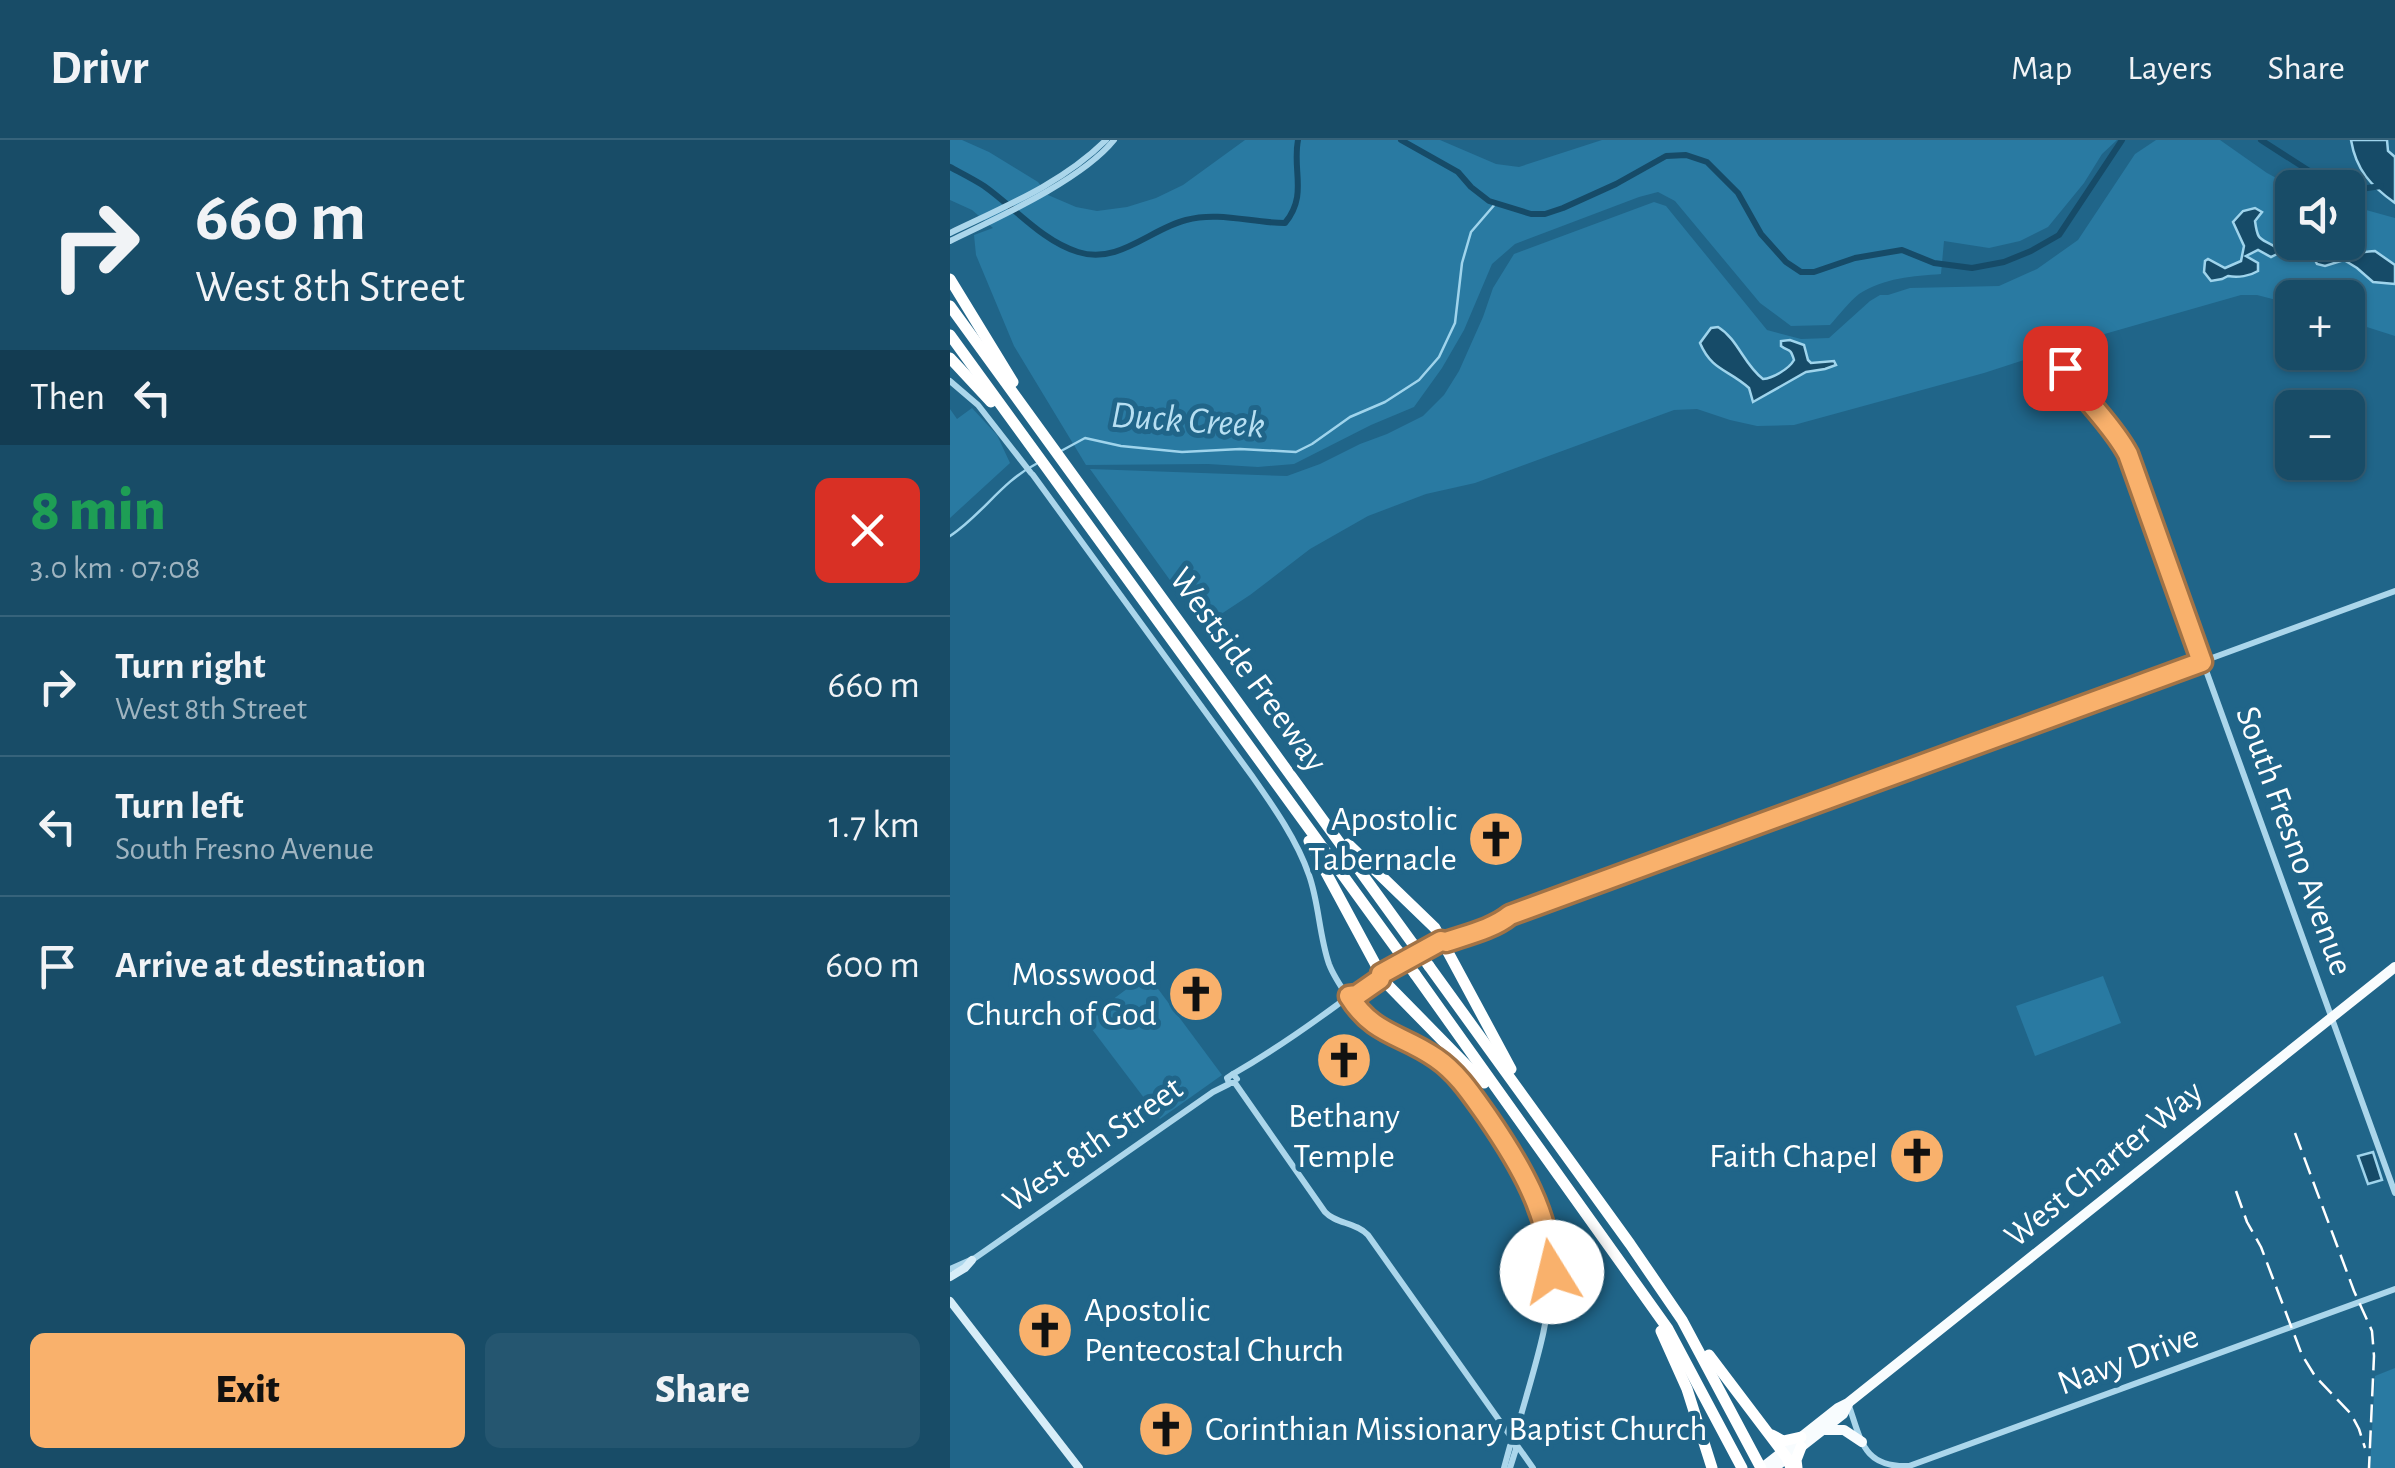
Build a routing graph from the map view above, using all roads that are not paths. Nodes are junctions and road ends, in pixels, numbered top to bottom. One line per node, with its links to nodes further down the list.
1 (1106, 140): 3 (street)
2 (1114, 140): 3 (street)
3 (1039, 192): 4 (street)
4 (957, 232): 5 (street)
5 (950, 241)
6 (950, 279): 12 (highway)
7 (950, 306): 12 (highway, Westside Freeway)
8 (950, 334): 13 (highway, Westside Freeway)
9 (2058, 352): 15 (street, South Fresno Avenue)
10 (950, 358): 13 (highway)
11 (950, 380): 25 (street)
12 (1038, 426): 16 (highway, Westside Freeway)
13 (1034, 450): 17 (highway, Westside Freeway)
14 (2395, 591): 15 (street, West 8th Street)
15 (2202, 662): 18 (street, West 8th Street); 26 (street, South Fresno Avenue)
16 (1302, 792): 22 (highway); 28 (highway, Westside Freeway, bridge)
17 (1289, 800): 24 (highway); 29 (highway, Westside Freeway, bridge)
18 (1510, 915): 19 (street, West 8th Street); 20 (street, West 8th Street)
19 (1486, 919): 20 (street); 21 (street); 22 (street, West 8th Street)
20 (1500, 922): 21 (street, West 8th Street)
21 (1476, 931): 22 (street, West 8th Street)
22 (1441, 941): 24 (street, West 8th Street); 28 (highway)
23 (2395, 967): 26 (highway, West Charter Way)
24 (1381, 974): 25 (street, West 8th Street); 29 (highway)
25 (1349, 996): 27 (street, West 8th Street); 41 (street)
26 (2332, 1018): 30 (street, South Fresno Avenue); 38 (highway, West Charter Way)
27 (1232, 1080): 31 (street, West 8th Street); 41 (street)
28 (1530, 1107): 37 (highway, Westside Freeway)
29 (1518, 1118): 34 (highway, Westside Freeway)
30 (2395, 1194)
31 (972, 1260): 32 (street, West 8th Street); 33 (main road)
32 (950, 1269)
33 (950, 1277)
34 (1640, 1287): 46 (highway); 50 (highway, Westside Freeway)
35 (2395, 1289): 43 (street, Navy Drive)
36 (950, 1301): 47 (main road)
37 (1682, 1320): 40 (highway); 45 (highway, Westside Freeway)
38 (1848, 1404): 39 (highway, West Charter Way); 42 (highway, West Charter Way); 43 (street)
39 (1820, 1432): 42 (highway, West Charter Way); 43 (highway)
40 (1768, 1433): 42 (highway); 44 (highway)
41 (1514, 1440): 48 (street); 49 (street)
42 (1801, 1442): 44 (highway, West Charter Way); 44 (highway)
43 (1862, 1442)
44 (1789, 1462): 45 (highway, West Charter Way); 51 (highway, West Charter Way)
45 (1760, 1465)
46 (1711, 1466)
47 (1080, 1468)
48 (1507, 1468)
49 (1533, 1468)
50 (1742, 1468)
51 (1774, 1468)

